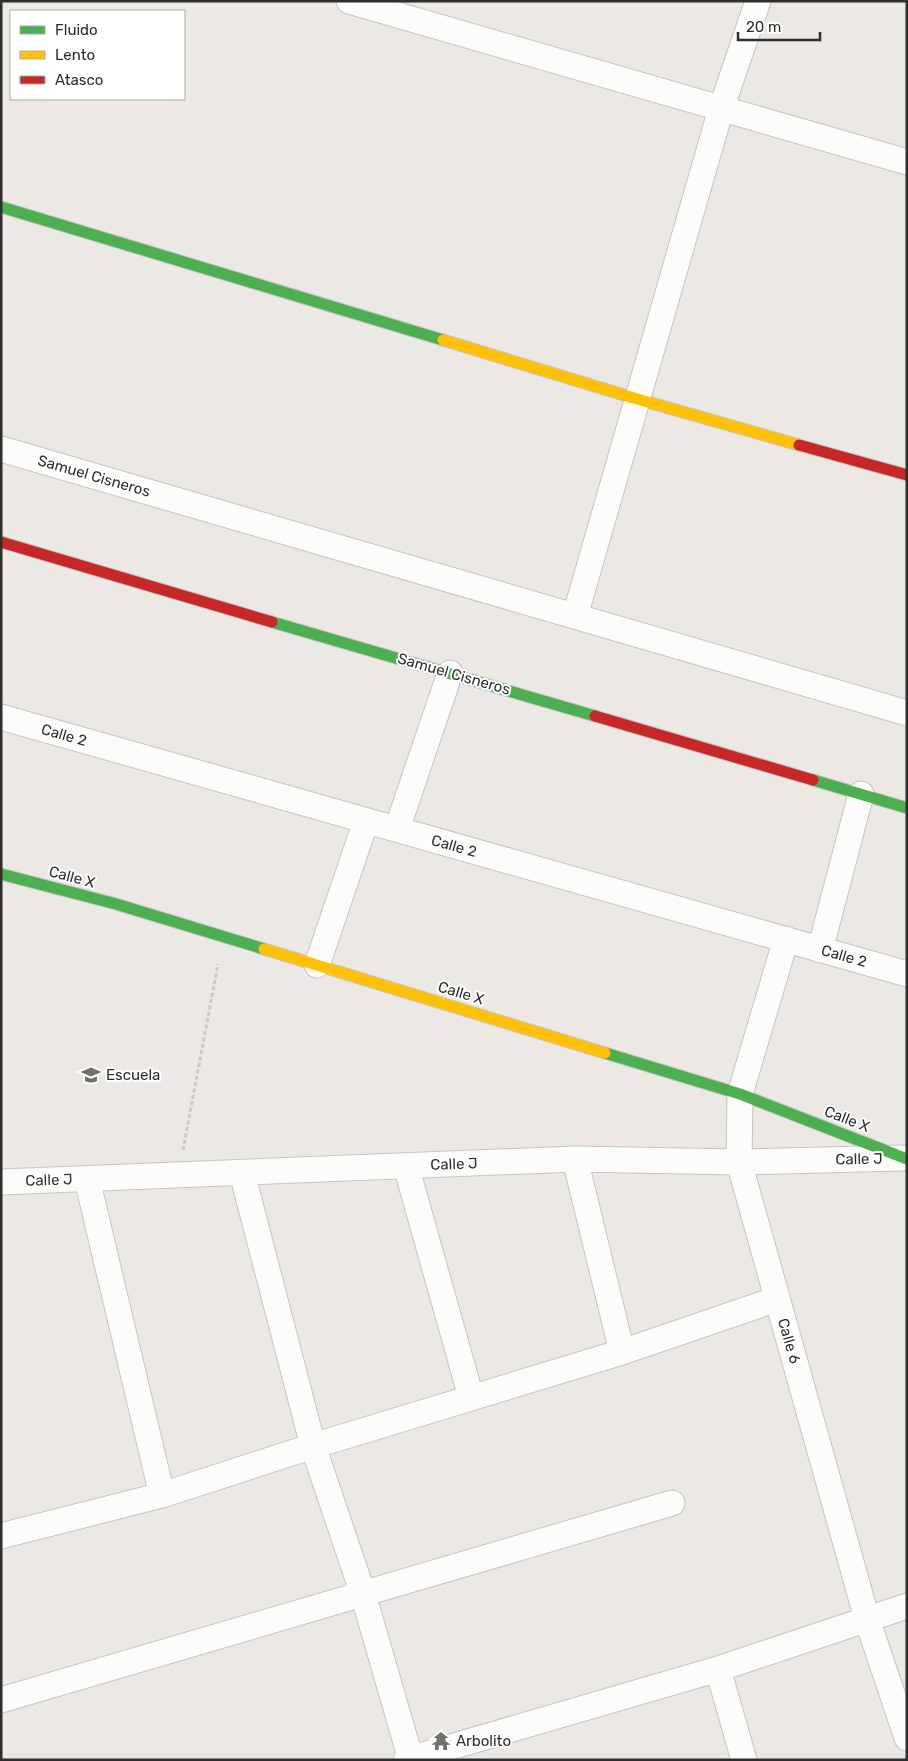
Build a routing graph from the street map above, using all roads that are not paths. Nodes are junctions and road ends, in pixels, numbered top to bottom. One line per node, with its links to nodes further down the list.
1 (349, 1): 3 (street)
2 (758, 1): 3 (street)
3 (720, 109): 4 (street); 6 (street)
4 (907, 162)
5 (1, 207): 6 (street)
6 (637, 399): 8 (street); 10 (street)
7 (1, 449): 10 (street, Samuel Cisneros)
8 (907, 475)
9 (1, 542): 11 (street, Samuel Cisneros)
10 (575, 616): 12 (street, Samuel Cisneros)
11 (450, 673): 14 (street, Samuel Cisneros); 17 (street)
12 (907, 713)
13 (1, 717): 16 (street, Calle 2)
14 (861, 794): 15 (street, Samuel Cisneros); 20 (street)
15 (907, 808)
16 (366, 821): 17 (street, Calle 2); 21 (street)
17 (397, 829): 19 (street, Calle 2)
18 (1, 874): 21 (street, Calle X)
19 (786, 940): 20 (street, Calle 2); 23 (street, Calle 6)
20 (820, 950): 22 (street, Calle 2)
21 (317, 966): 23 (street, Calle X)
22 (907, 974)
23 (740, 1094): 24 (street, Calle X); 26 (street, Calle 6)
24 (907, 1158): 26 (street, Calle J)
25 (575, 1159): 26 (street, Calle J); 27 (street, Calle J); 32 (street)
26 (739, 1162): 31 (street, Calle 6)
27 (406, 1166): 28 (street, Calle J); 33 (street)
28 (242, 1173): 29 (street, Calle J); 34 (street)
29 (87, 1179): 30 (street, Calle J); 35 (street)
30 (1, 1182)
31 (778, 1299): 32 (street); 40 (street, Calle 6)
32 (622, 1352): 33 (street)
33 (471, 1398): 34 (street)
34 (313, 1446): 35 (street); 38 (street)
35 (162, 1495): 37 (street)
36 (672, 1503): 38 (street)
37 (2, 1533)
38 (363, 1594): 42 (street); 44 (street)
39 (907, 1606): 40 (street)
40 (867, 1619): 41 (street); 43 (street, Calle 6)
41 (718, 1669): 44 (street); 45 (street)
42 (1, 1700)
43 (907, 1738)
44 (409, 1759)
45 (744, 1760)

